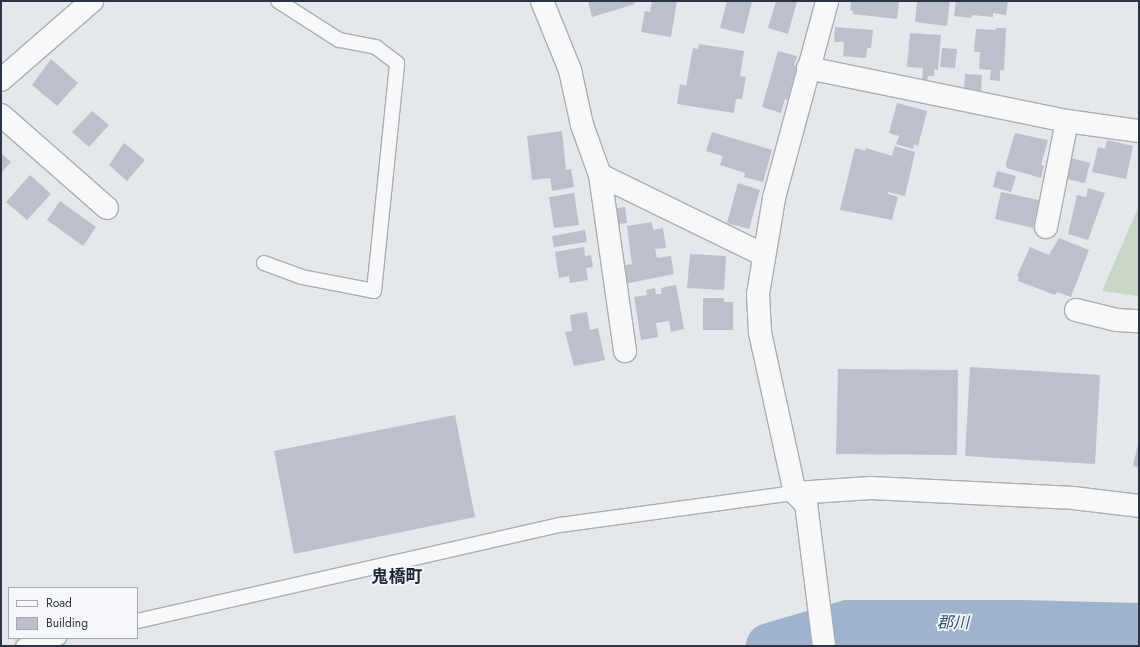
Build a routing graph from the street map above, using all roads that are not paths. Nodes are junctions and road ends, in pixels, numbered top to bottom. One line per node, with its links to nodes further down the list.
1 (92, 1): 6 (street)
2 (278, 1): 14 (lane)
3 (542, 1): 10 (street)
4 (827, 1): 5 (street)
5 (808, 68): 8 (street); 13 (street)
6 (1, 80)
7 (1, 115): 11 (street)
8 (1066, 121): 9 (street); 12 (street)
9 (1139, 131)
10 (600, 176): 13 (street); 17 (street)
11 (107, 208)
12 (1046, 227)
13 (764, 255): 18 (street)
14 (264, 263)
15 (1076, 310): 16 (street)
16 (1139, 321)
17 (624, 351)
18 (801, 499): 19 (street); 20 (lane); 23 (street)
19 (1139, 506)
20 (138, 621)
21 (54, 639): 22 (lane)
22 (23, 646)
23 (824, 646)

